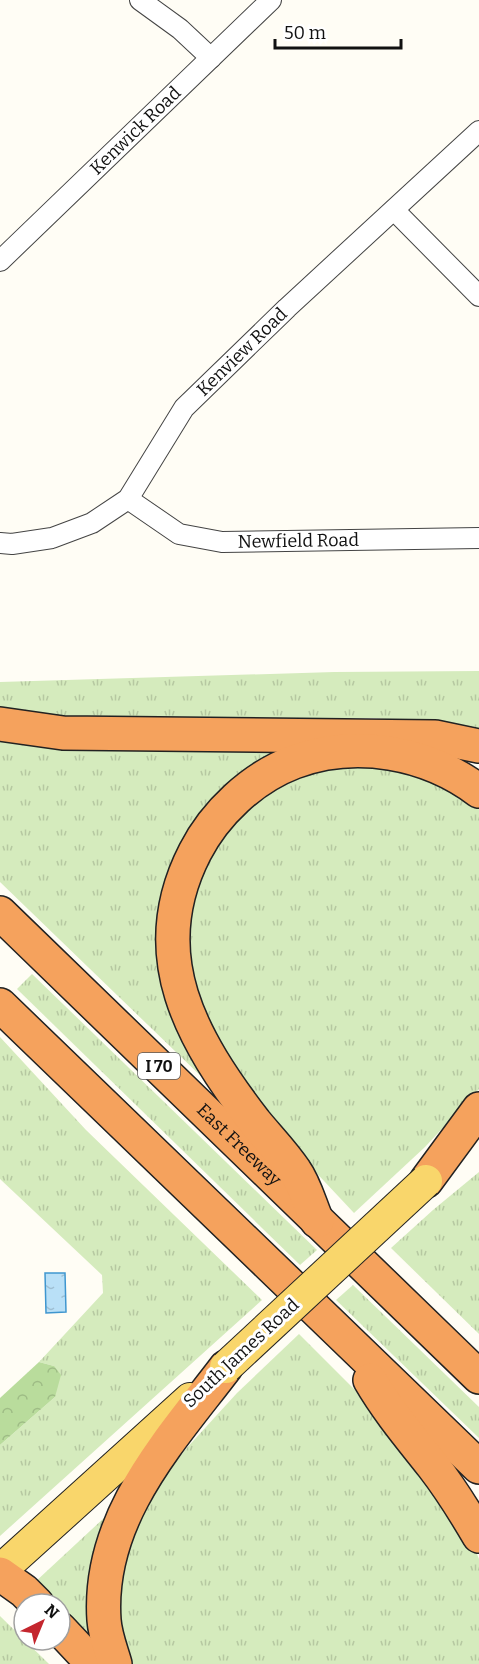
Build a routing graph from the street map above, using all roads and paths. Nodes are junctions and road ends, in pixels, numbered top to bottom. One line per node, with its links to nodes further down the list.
1 (140, 0): 3 (street)
2 (271, 0): 3 (street, Kenwick Road)
3 (211, 58): 6 (street, Kenwick Road)
4 (479, 131): 5 (street, Kenview Road)
5 (394, 210): 7 (street); 8 (street, Kenview Road)
6 (0, 261)
7 (479, 296)
8 (128, 499): 9 (street, Newfield Road); 10 (street, Kenview Road)
9 (479, 538)
10 (0, 543)
11 (0, 724): 12 (highway)
12 (479, 746)
13 (479, 791): 19 (highway)
14 (0, 914): 19 (highway, East Freeway / I 70)
15 (0, 1005): 20 (highway)
16 (479, 1109): 18 (highway)
17 (479, 1132): 18 (main road, South James Road)
18 (426, 1181): 21 (main road, South James Road, bridge)
19 (317, 1221): 22 (highway, East Freeway / I 70)
20 (349, 1341): 23 (highway); 24 (highway)
21 (226, 1367): 25 (main road, South James Road); 32 (highway)
22 (479, 1377)
23 (479, 1467)
24 (479, 1536)
25 (0, 1574): 26 (highway); 27 (highway)
26 (25, 1592)
27 (12, 1603)
28 (72, 1642): 31 (highway)
29 (56, 1652): 30 (highway)
30 (67, 1664)
31 (93, 1664)
32 (115, 1664)

